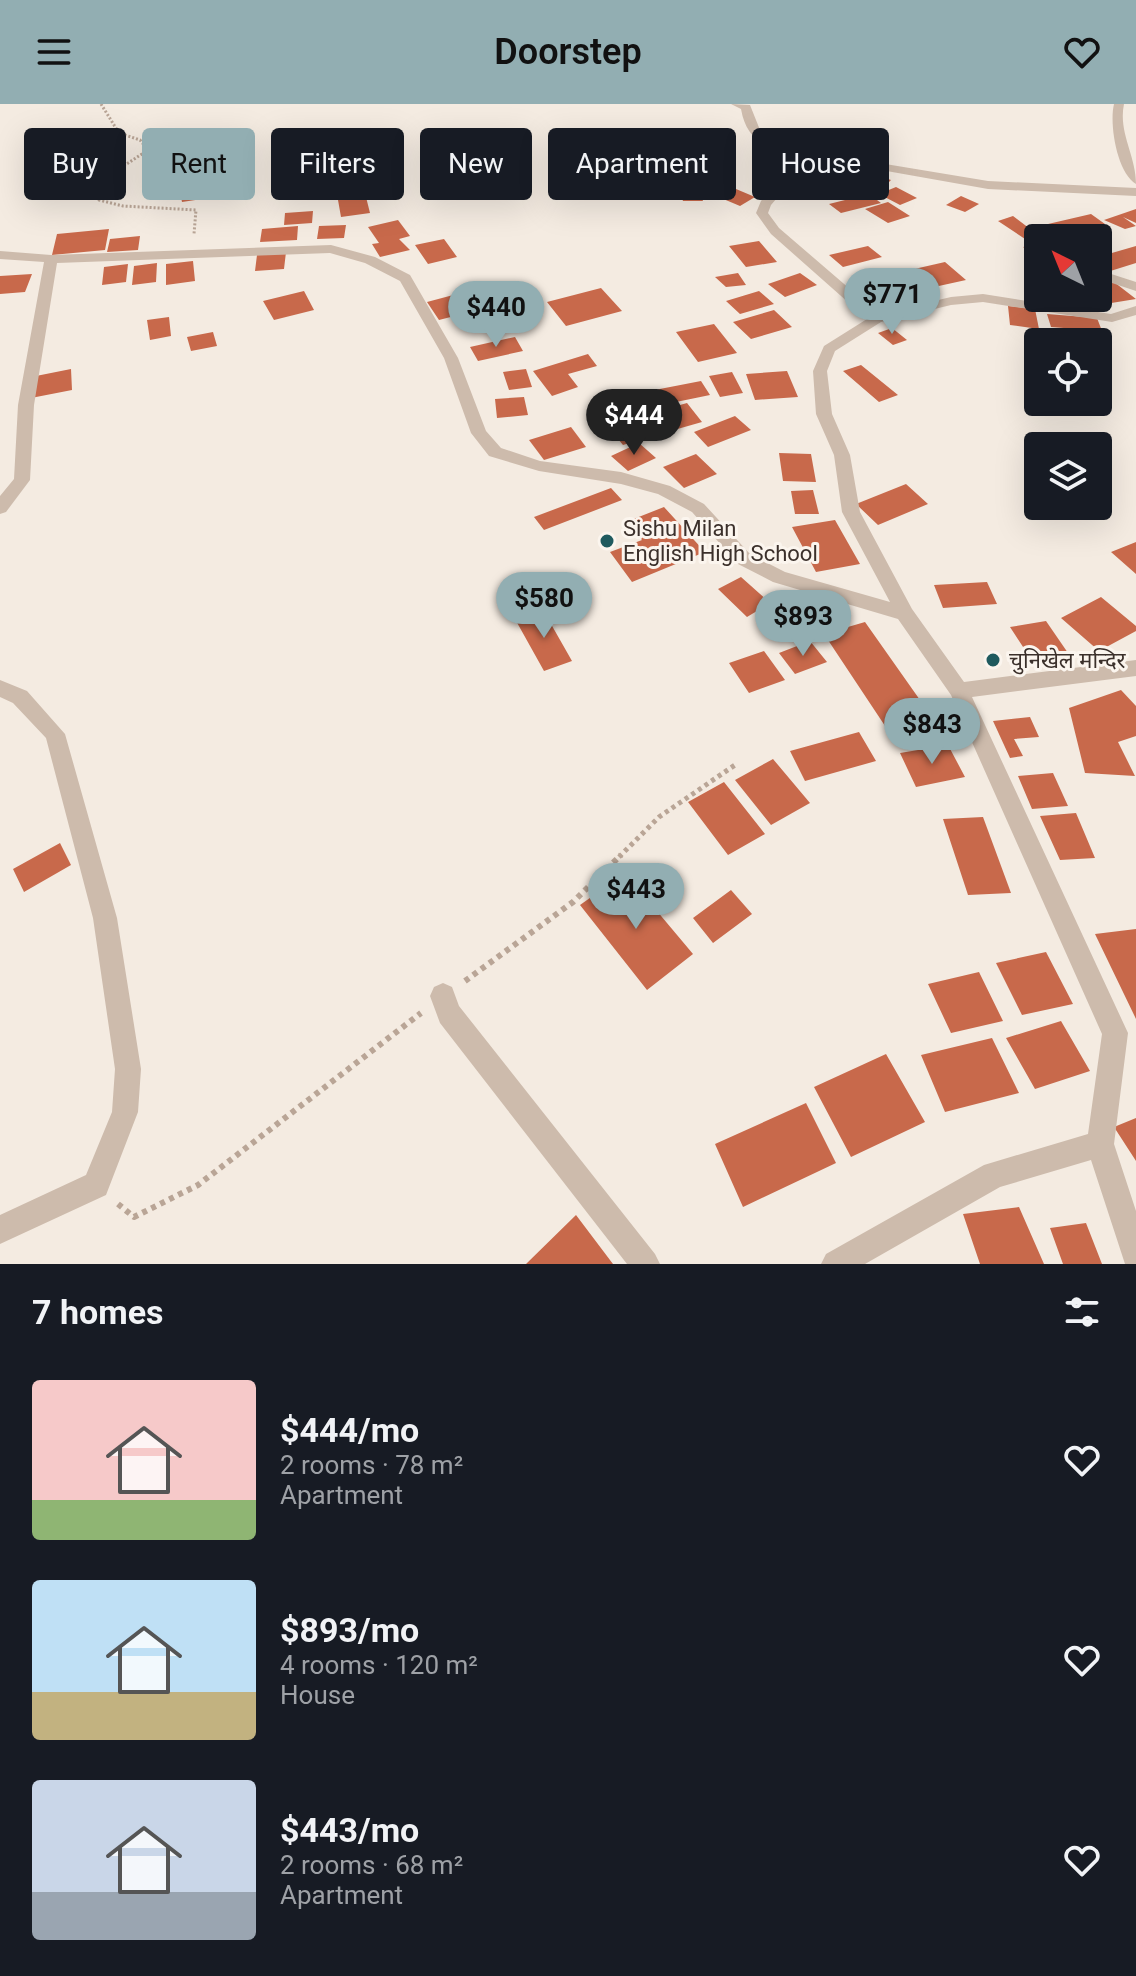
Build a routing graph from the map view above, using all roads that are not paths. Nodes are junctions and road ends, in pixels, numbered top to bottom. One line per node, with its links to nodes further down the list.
1 (736, 104): 3 (street)
2 (1119, 104): 5 (street)
3 (752, 132)
4 (889, 167): 6 (street)
5 (1136, 180)
6 (1136, 192)
7 (768, 200): 13 (street)
8 (0, 255): 9 (street)
9 (51, 259): 14 (street); 15 (street)
10 (1112, 278): 11 (street)
11 (1136, 287)
12 (1136, 310): 13 (street)
13 (876, 319): 15 (street)
14 (0, 508)
15 (905, 614): 18 (street)
16 (1136, 668): 18 (street)
17 (0, 688): 21 (street)
18 (959, 691): 20 (street)
19 (443, 996): 23 (street)
20 (1100, 1144): 22 (street); 24 (street)
21 (0, 1230)
22 (1136, 1255)
23 (645, 1264)
24 (836, 1264)

